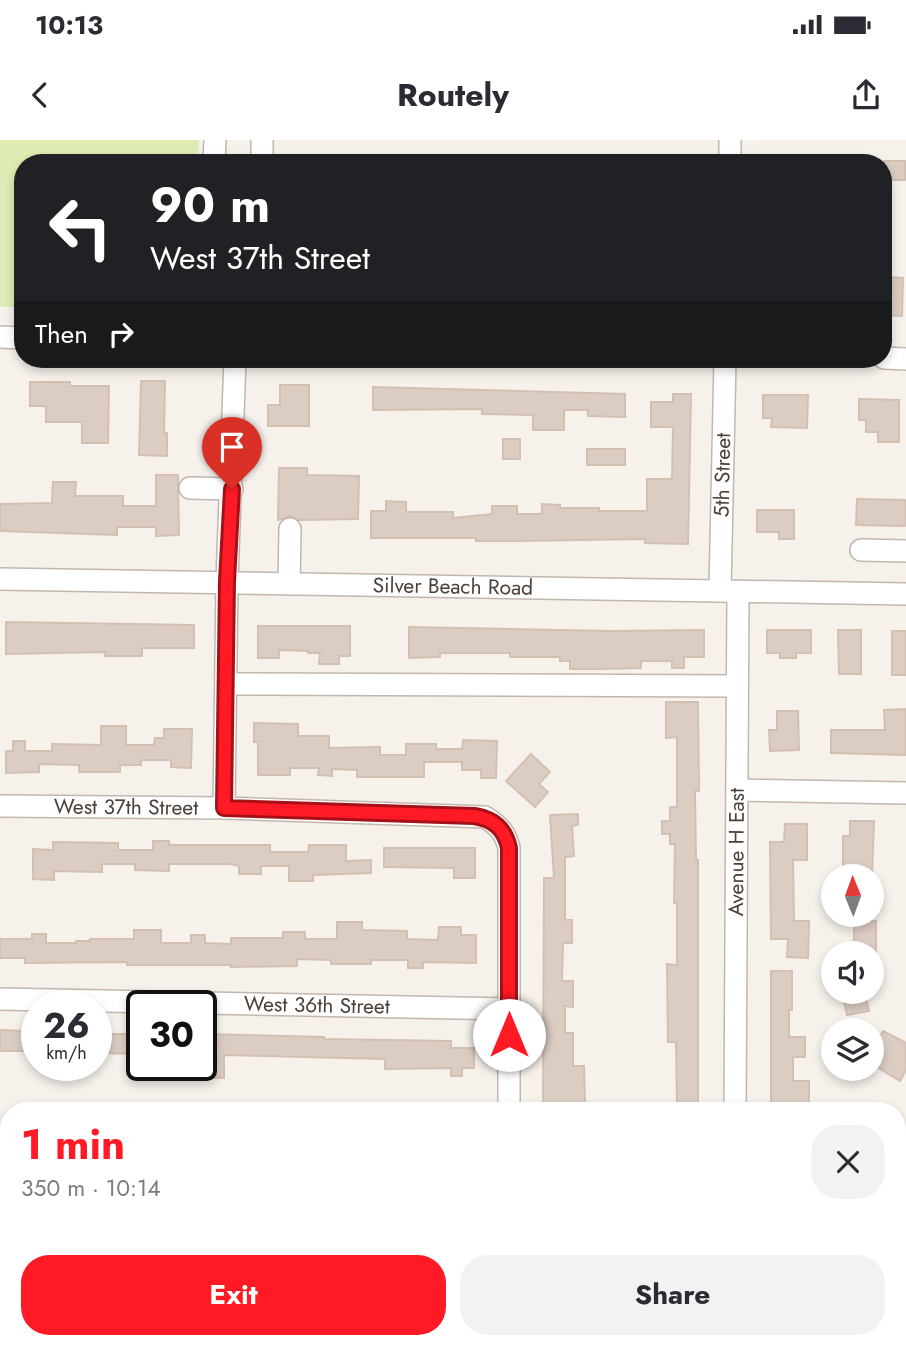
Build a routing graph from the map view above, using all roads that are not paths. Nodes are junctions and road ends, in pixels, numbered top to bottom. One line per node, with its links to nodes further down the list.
1 (235, 368): 4 (street)
2 (725, 368): 11 (street, 5th Street)
3 (190, 488): 4 (street)
4 (232, 489): 9 (street)
5 (290, 528): 10 (street)
6 (861, 550): 7 (street)
7 (906, 551)
8 (0, 579): 9 (street, Silver Beach Road)
9 (227, 581): 10 (street, Silver Beach Road); 13 (street)
10 (289, 584): 11 (street, Silver Beach Road)
11 (729, 591): 12 (street, Silver Beach Road); 14 (street, Avenue H East)
12 (906, 594)
13 (226, 684): 14 (street); 18 (street)
14 (737, 686): 15 (street, Avenue H East)
15 (737, 790): 16 (street); 22 (street, Avenue H East)
16 (906, 793)
17 (0, 806): 18 (street, West 37th Street)
18 (224, 808): 20 (street, West 37th Street)
19 (0, 999): 20 (street, West 36th Street)
20 (509, 1009): 21 (street)
21 (509, 1102)
22 (735, 1102)

